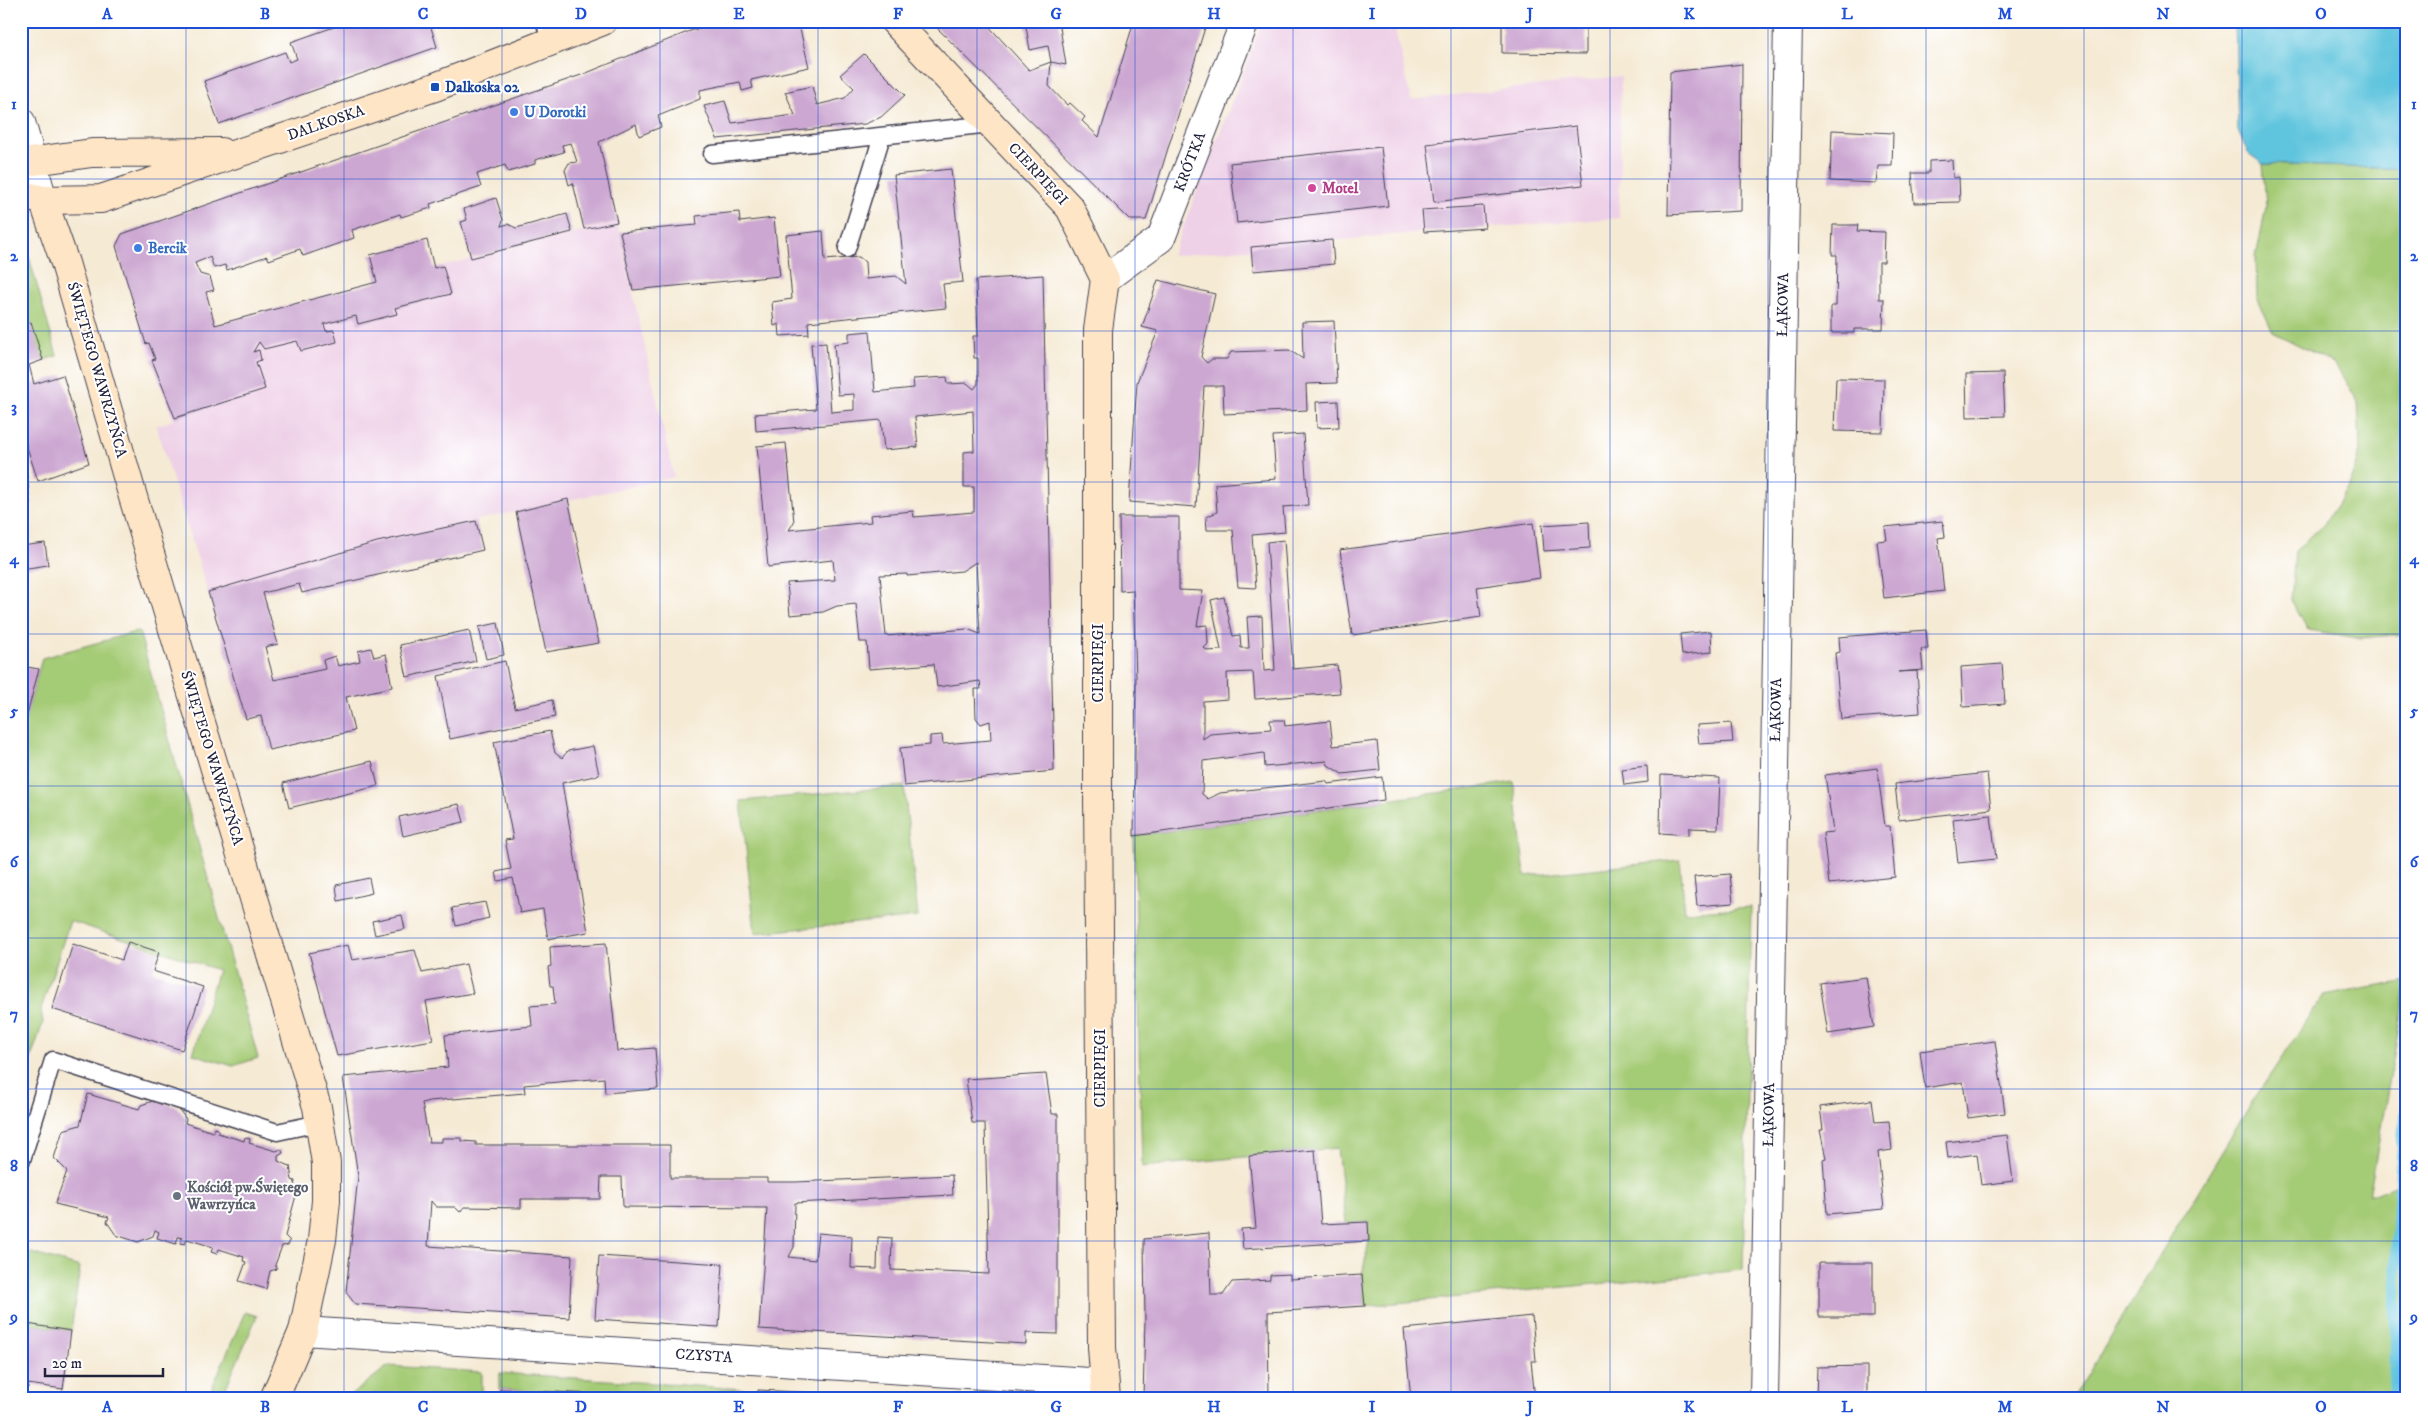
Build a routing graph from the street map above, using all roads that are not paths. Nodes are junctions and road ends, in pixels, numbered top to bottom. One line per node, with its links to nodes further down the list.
1 (602, 21): 5 (street, DALKOSKA)
2 (894, 21): 7 (street, CIERPIĘGI)
3 (1245, 21): 14 (street, KRÓTKA)
4 (1788, 21): 20 (street, ŁĄKOWA)
5 (548, 31): 9 (street, DALKOSKA)
6 (21, 122): 11 (street, ŚWIĘTEGO WAWRZYŃCA)
7 (991, 124): 8 (lane); 14 (street, CIERPIĘGI)
8 (882, 136): 10 (lane); 13 (lane)
9 (243, 152): 11 (street); 12 (street, DALKOSKA)
10 (712, 154)
11 (27, 162): 12 (street, ŚWIĘTEGO WAWRZYŃCA)
12 (32, 197): 15 (street, ŚWIĘTEGO WAWRZYŃCA)
13 (847, 249)
14 (1106, 279): 18 (street, CIERPIĘGI)
15 (319, 1123): 16 (lane); 17 (street, ŚWIĘTEGO WAWRZYŃCA)
16 (21, 1162)
17 (303, 1331): 18 (street, CZYSTA); 19 (street, ŚWIĘTEGO WAWRZYŃCA)
18 (1102, 1394)
19 (274, 1399)
20 (1764, 1399)

